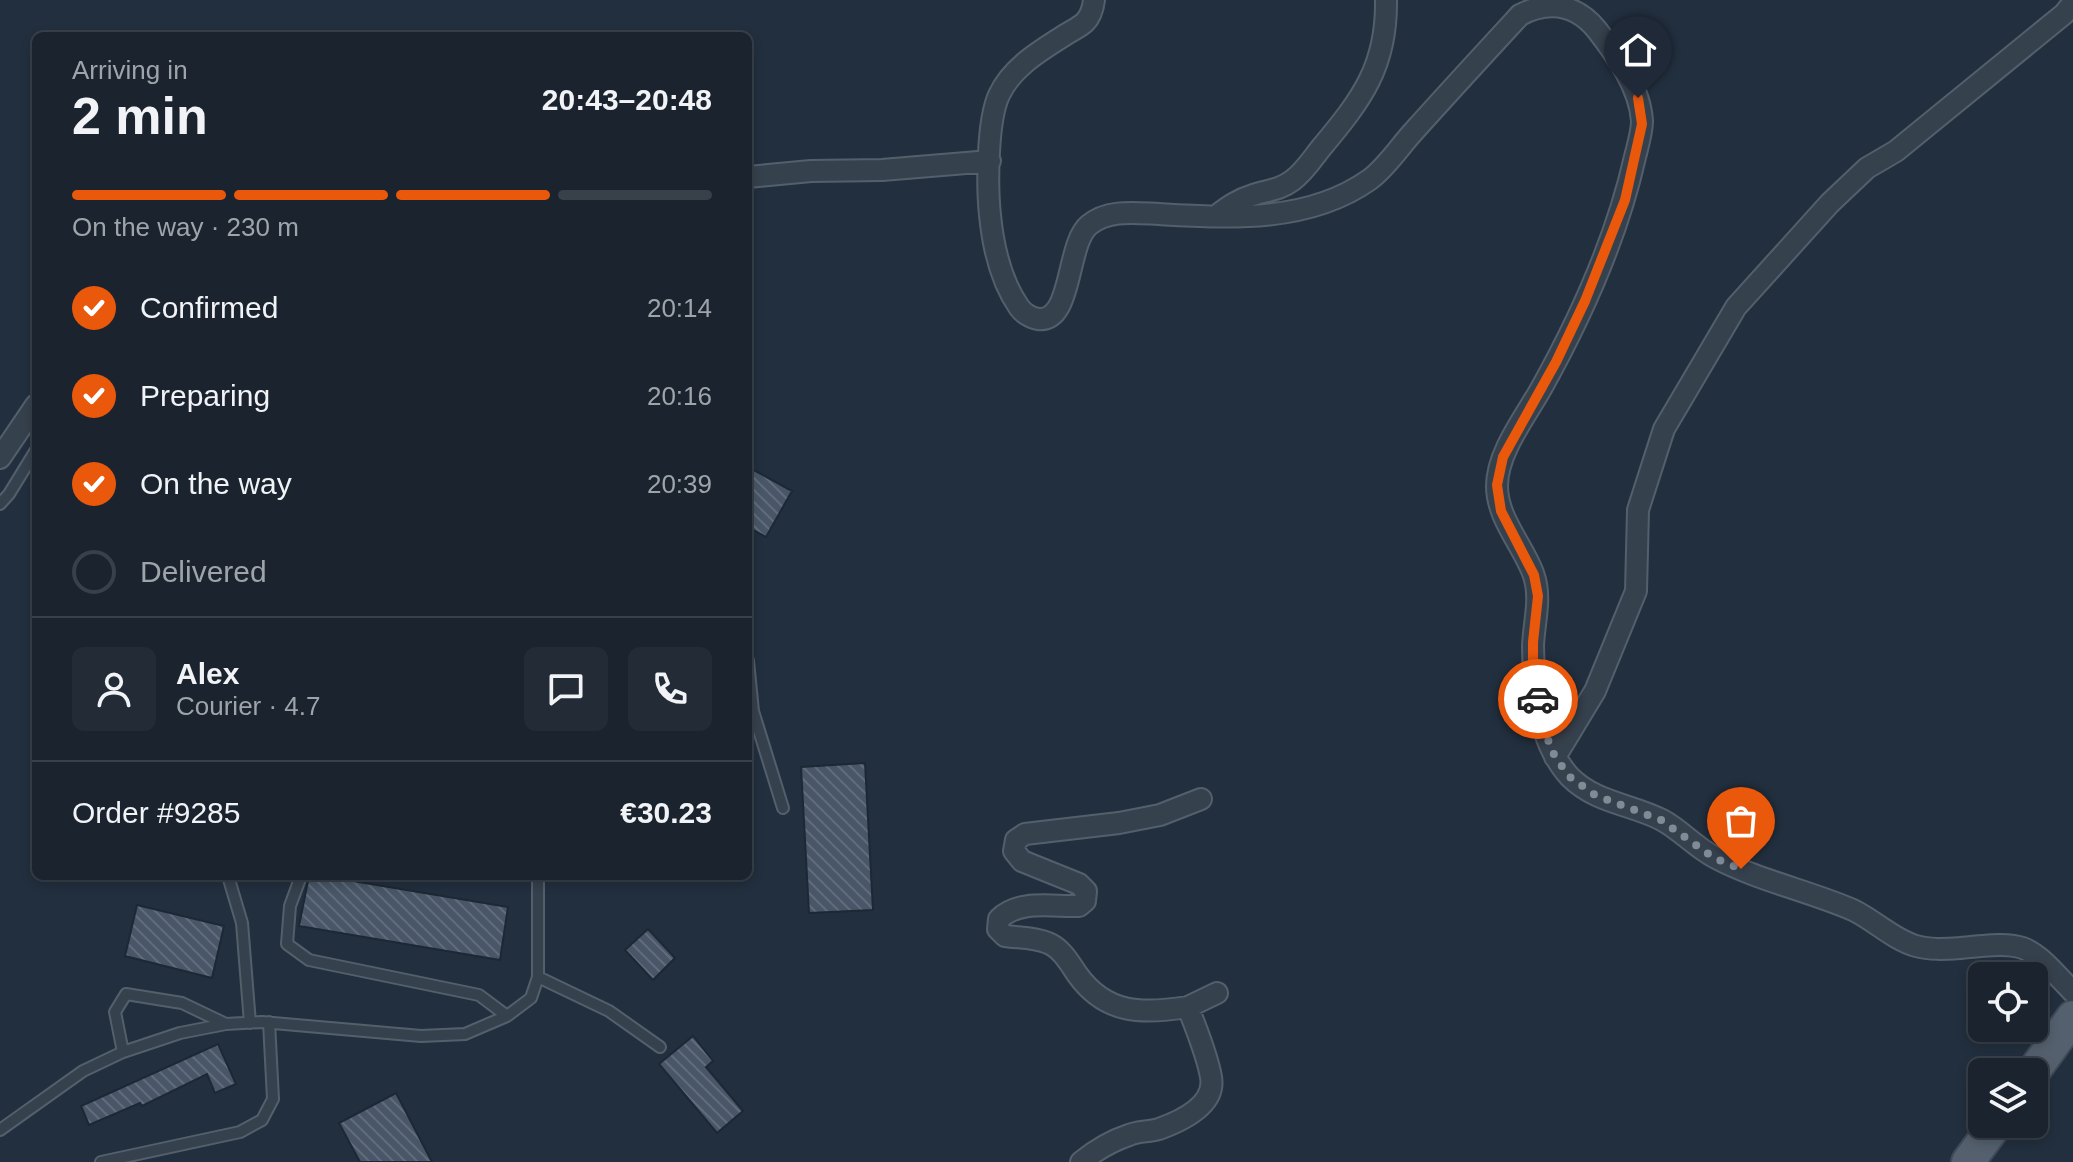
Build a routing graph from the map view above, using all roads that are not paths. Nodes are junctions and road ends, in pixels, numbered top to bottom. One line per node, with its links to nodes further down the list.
1 (1094, 0): 5 (street)
2 (1386, 0): 7 (street)
3 (2073, 3): 13 (street)
4 (1583, 7): 7 (street); 13 (street)
5 (990, 161): 6 (street); 7 (street)
6 (752, 177)
7 (1216, 216)
8 (32, 411): 10 (street)
9 (32, 456): 11 (lane)
10 (0, 458)
11 (0, 504)
12 (752, 701): 15 (lane)
13 (1555, 757): 20 (street)
14 (1201, 799): 22 (street)
15 (783, 808)
16 (229, 880): 26 (lane)
17 (300, 880): 23 (lane)
18 (538, 880): 19 (lane)
19 (538, 977): 23 (lane); 28 (lane)
20 (2073, 992)
21 (1217, 993): 22 (street)
22 (1188, 1007): 34 (street)
23 (507, 1016): 25 (lane)
24 (2073, 1017): 30 (main road)
25 (269, 1022): 26 (lane); 33 (lane)
26 (250, 1023): 27 (lane)
27 (226, 1024): 29 (lane); 29 (lane)
28 (660, 1047)
29 (123, 1052): 31 (lane)
30 (2043, 1058)
31 (0, 1130)
32 (1986, 1138): 35 (main road)
33 (101, 1162)
34 (1081, 1162)
35 (1968, 1162)

